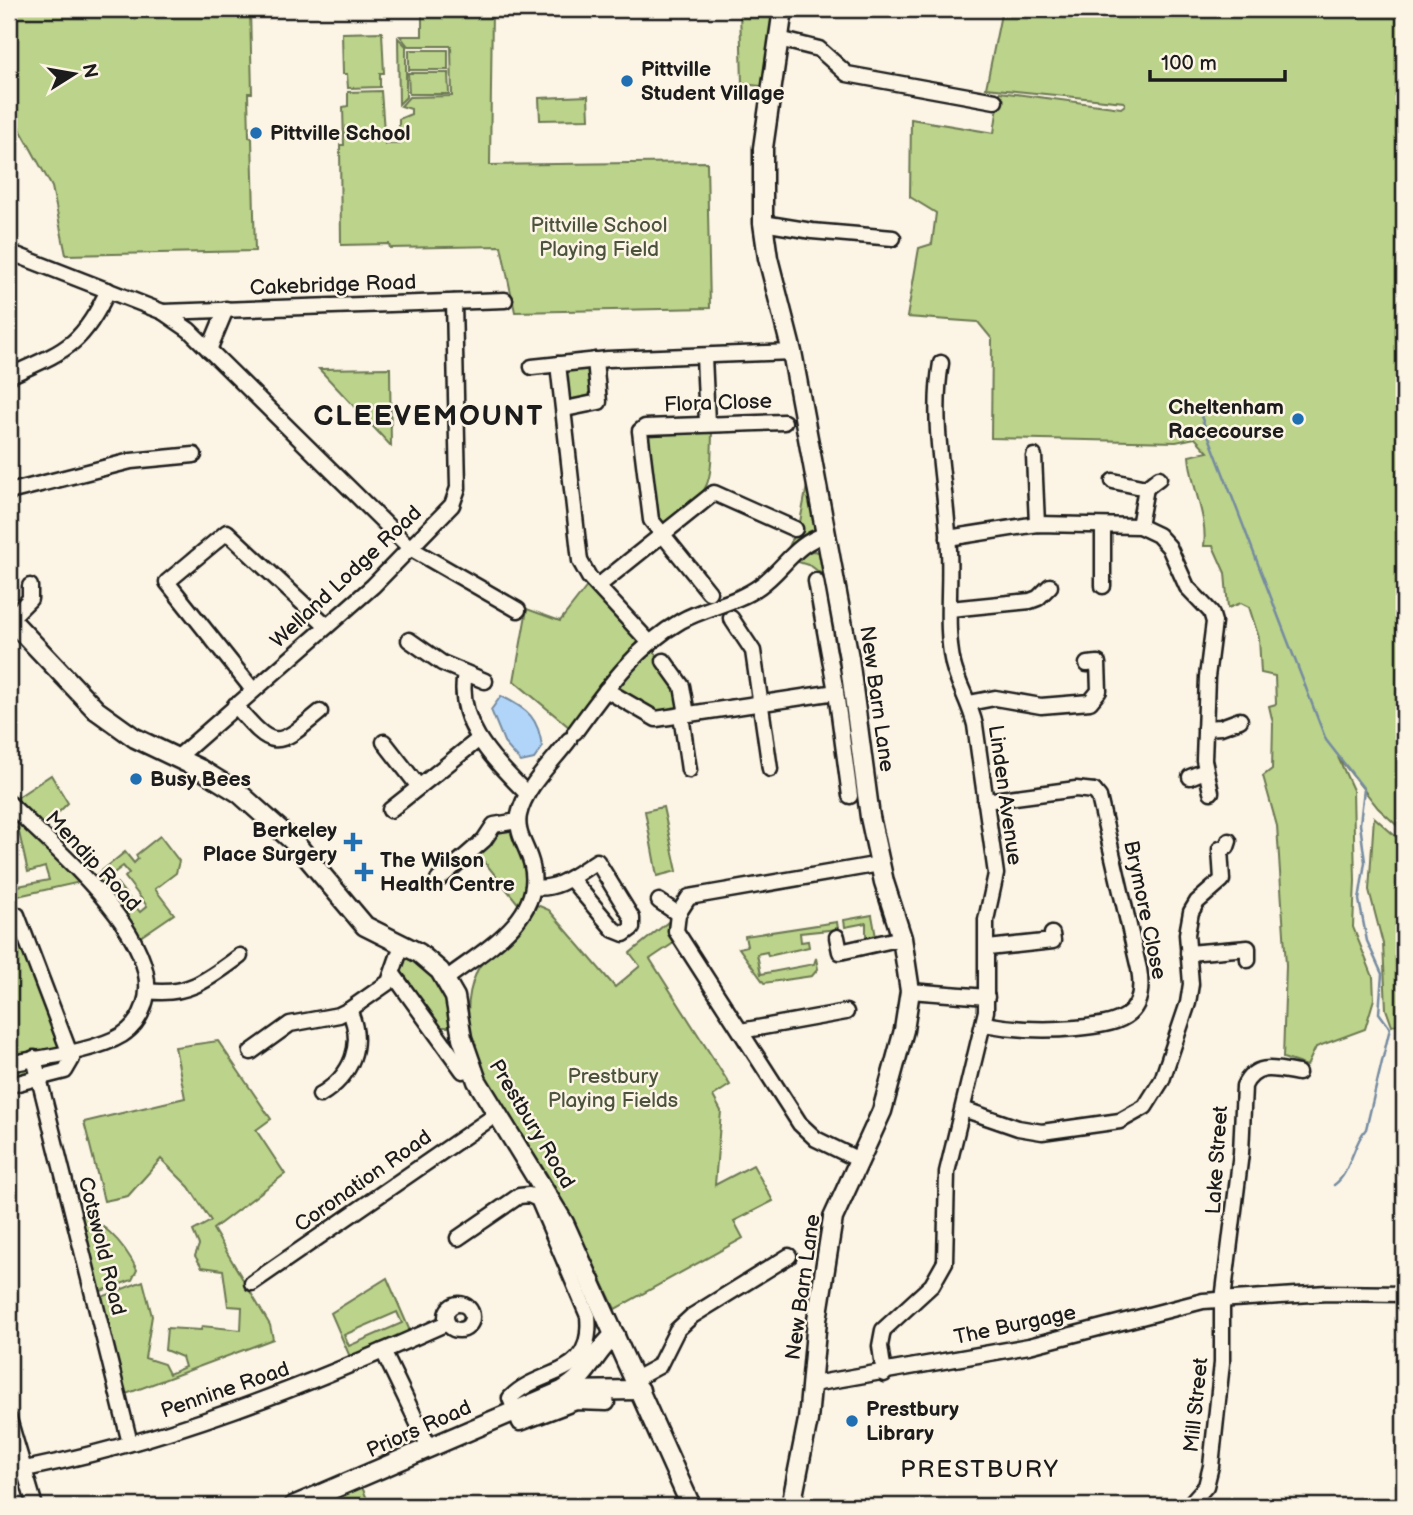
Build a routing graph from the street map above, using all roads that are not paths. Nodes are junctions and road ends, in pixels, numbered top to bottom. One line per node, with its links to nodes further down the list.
1 (783, 9): 2 (main road, New Barn Lane)
2 (779, 39): 3 (street); 4 (main road, New Barn Lane)
3 (995, 101)
4 (763, 223): 5 (street); 13 (main road, New Barn Lane)
5 (893, 238)
6 (9, 251): 7 (street)
7 (108, 290): 11 (street); 19 (street)
8 (505, 300): 9 (street, Cakebridge Road)
9 (454, 302): 10 (street, Cakebridge Road); 36 (street, Welland Lodge Road)
10 (226, 309): 11 (street, Cakebridge Road); 12 (street)
11 (163, 312): 12 (street)
12 (209, 350): 36 (street)
13 (792, 352): 14 (street); 33 (main road, New Barn Lane)
14 (704, 356): 15 (street); 22 (street)
15 (595, 360): 17 (street); 20 (street)
16 (941, 363): 35 (street, Linden Avenue)
17 (558, 364): 18 (street); 20 (street)
18 (532, 367)
19 (9, 376)
20 (565, 409): 39 (street)
21 (784, 422): 22 (street, Flora Close)
22 (707, 423): 34 (street, Flora Close)
23 (194, 455): 28 (street)
24 (1034, 456): 29 (street)
25 (1158, 478): 27 (street)
26 (1113, 481): 27 (street)
27 (1146, 488): 30 (street)
28 (9, 492)
29 (1037, 524): 31 (street); 35 (street)
30 (1139, 526): 31 (street); 63 (street)
31 (1103, 527): 41 (street)
32 (795, 529): 34 (street)
33 (827, 534): 49 (street); 80 (main road, New Barn Lane)
34 (663, 537): 39 (street); 42 (street)
35 (948, 538): 43 (street, Linden Avenue)
36 (410, 548): 44 (street); 47 (street, Welland Lodge Road)
37 (816, 581): 56 (street)
38 (30, 586): 45 (street)
39 (598, 586): 49 (street)
40 (1050, 586): 43 (street)
41 (1103, 586)
42 (709, 592)
43 (950, 609): 57 (street, Linden Avenue)
44 (517, 610)
45 (9, 618): 66 (main road, Prestbury Road)
46 (730, 618): 58 (street)
47 (327, 626): 54 (street, Welland Lodge Road); 54 (street)
48 (409, 640): 52 (street)
49 (650, 643): 55 (street)
50 (664, 661): 61 (street)
51 (1087, 664): 57 (street)
52 (465, 673): 53 (street); 64 (street)
53 (485, 681)
54 (253, 690): 59 (street, Welland Lodge Road)
55 (606, 690): 61 (street); 73 (street)
56 (836, 692): 58 (street); 74 (street)
57 (969, 702): 75 (street, Linden Avenue)
58 (760, 704): 61 (street); 67 (street)
59 (234, 705): 60 (street); 66 (street, Welland Lodge Road)
60 (320, 712)
61 (684, 715): 68 (street)
62 (1240, 720): 63 (street)
63 (1205, 728): 69 (street)
64 (479, 739): 71 (street); 73 (street)
65 (384, 742): 71 (street)
66 (177, 758): 90 (main road, Prestbury Road)
67 (770, 769)
68 (688, 770)
69 (1205, 771): 70 (street); 72 (street)
70 (1190, 777)
71 (419, 787): 77 (street)
72 (1211, 792)
73 (527, 794): 78 (street)
74 (850, 796)
75 (985, 801): 91 (street, Linden Avenue); 102 (street, Brymore Close)
76 (9, 803): 97 (street, Mendip Road)
77 (390, 810)
78 (518, 821): 82 (street); 83 (street)
79 (1219, 847): 93 (street)
80 (880, 864): 86 (street); 88 (main road, New Barn Lane)
81 (570, 878): 81 (street); 83 (street)
82 (438, 880)
83 (533, 887): 96 (street)
84 (659, 901): 86 (street)
85 (9, 911): 106 (street)
86 (678, 914): 104 (street)
87 (837, 937): 88 (street)
88 (902, 939): 98 (main road, New Barn Lane)
89 (1053, 942): 91 (street)
90 (401, 945): 95 (street); 96 (main road, Prestbury Road)
91 (988, 948): 99 (street, Linden Avenue)
92 (1248, 948): 93 (street)
93 (1188, 953): 115 (street)
94 (240, 956): 97 (street)
95 (393, 974): 100 (street); 105 (street)
96 (446, 979): 103 (main road, Prestbury Road)
97 (148, 991): 106 (street)
98 (910, 991): 99 (street); 117 (main road, New Barn Lane)
99 (987, 998): 102 (street, Linden Avenue)
100 (349, 1010): 107 (street); 114 (street)
101 (846, 1012): 104 (street)
102 (984, 1024): 115 (street, Linden Avenue)
103 (461, 1031): 105 (street); 116 (main road, Prestbury Road)
104 (741, 1031): 117 (street)
105 (439, 1037): 110 (street)
106 (71, 1050): 108 (street); 112 (street)
107 (251, 1052)
108 (34, 1058): 109 (street); 112 (street, Cotswold Road)
109 (9, 1064)
110 (463, 1070)
111 (1298, 1073): 122 (street, Lake Street)
112 (39, 1078): 113 (street); 133 (street, Cotswold Road)
113 (9, 1081)
114 (320, 1095)
115 (963, 1109): 126 (street, Linden Avenue)
116 (498, 1114): 120 (street, Coronation Road); 124 (main road, Prestbury Road)
117 (859, 1160): 127 (main road, New Barn Lane)
118 (458, 1238): 131 (street)
119 (789, 1256): 128 (street)
120 (252, 1283)
121 (1404, 1294): 122 (street, The Burgage)
122 (1224, 1300): 126 (street, The Burgage); 140 (street, Mill Street)
123 (447, 1323): 125 (street, Pennine Road)
124 (615, 1335): 128 (main road, Prestbury Road); 129 (main road, Priors Road)
125 (383, 1351): 133 (street, Pennine Road); 134 (street)
126 (884, 1374): 127 (street, The Burgage)
127 (813, 1384): 139 (main road, New Barn Lane)
128 (637, 1385): 129 (main road, Priors Road); 138 (main road, Prestbury Road)
129 (562, 1391): 131 (main road, Priors Road)
130 (607, 1403): 131 (street)
131 (515, 1411): 134 (main road, Priors Road)
132 (9, 1419): 135 (street)
133 (130, 1443): 135 (street, Pennine Road)
134 (430, 1449): 137 (main road, Priors Road)
135 (16, 1470): 136 (street)
136 (35, 1506)
137 (293, 1506)
138 (691, 1506)
139 (791, 1506)
140 (1188, 1506)

